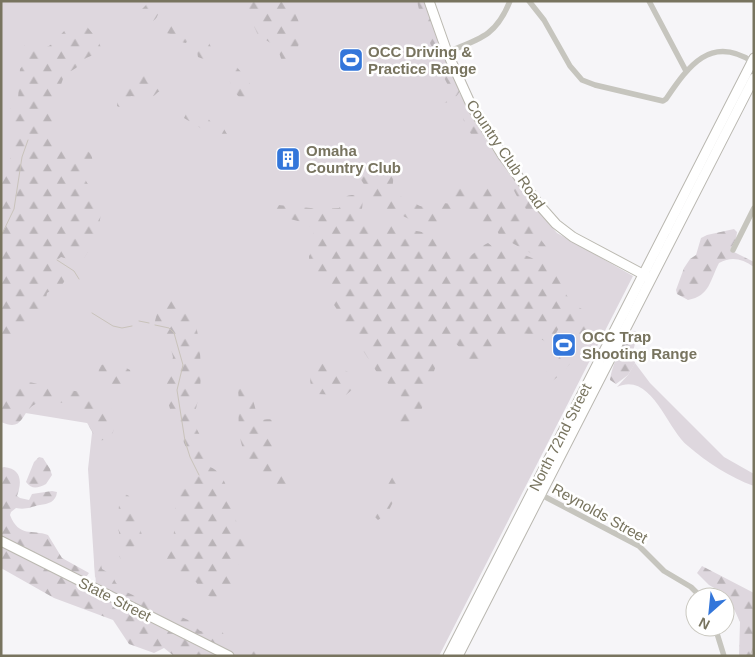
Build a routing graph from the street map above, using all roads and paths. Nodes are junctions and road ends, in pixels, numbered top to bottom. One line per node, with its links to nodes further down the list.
1 (429, 1): 5 (main road, Country Club Road)
2 (510, 1): 5 (street)
3 (529, 1): 7 (street)
4 (649, 1): 7 (street)
5 (447, 52): 13 (main road, Country Club Road)
6 (753, 61): 7 (street); 13 (main road, North 72nd Street)
7 (686, 71)
8 (754, 78): 13 (main road, North 72nd Street)
9 (754, 208): 10 (street)
10 (746, 223): 11 (street); 12 (street)
11 (754, 227)
12 (733, 250)
13 (650, 278): 14 (main road, North 72nd Street)
14 (536, 492): 16 (street, Reynolds Street); 19 (main road, North 72nd Street); 20 (main road, North 72nd Street)
15 (1, 541): 18 (main road, State Street)
16 (691, 587)
17 (718, 637): 21 (street)
18 (229, 656)
19 (448, 656)
20 (458, 656)
21 (724, 656)

